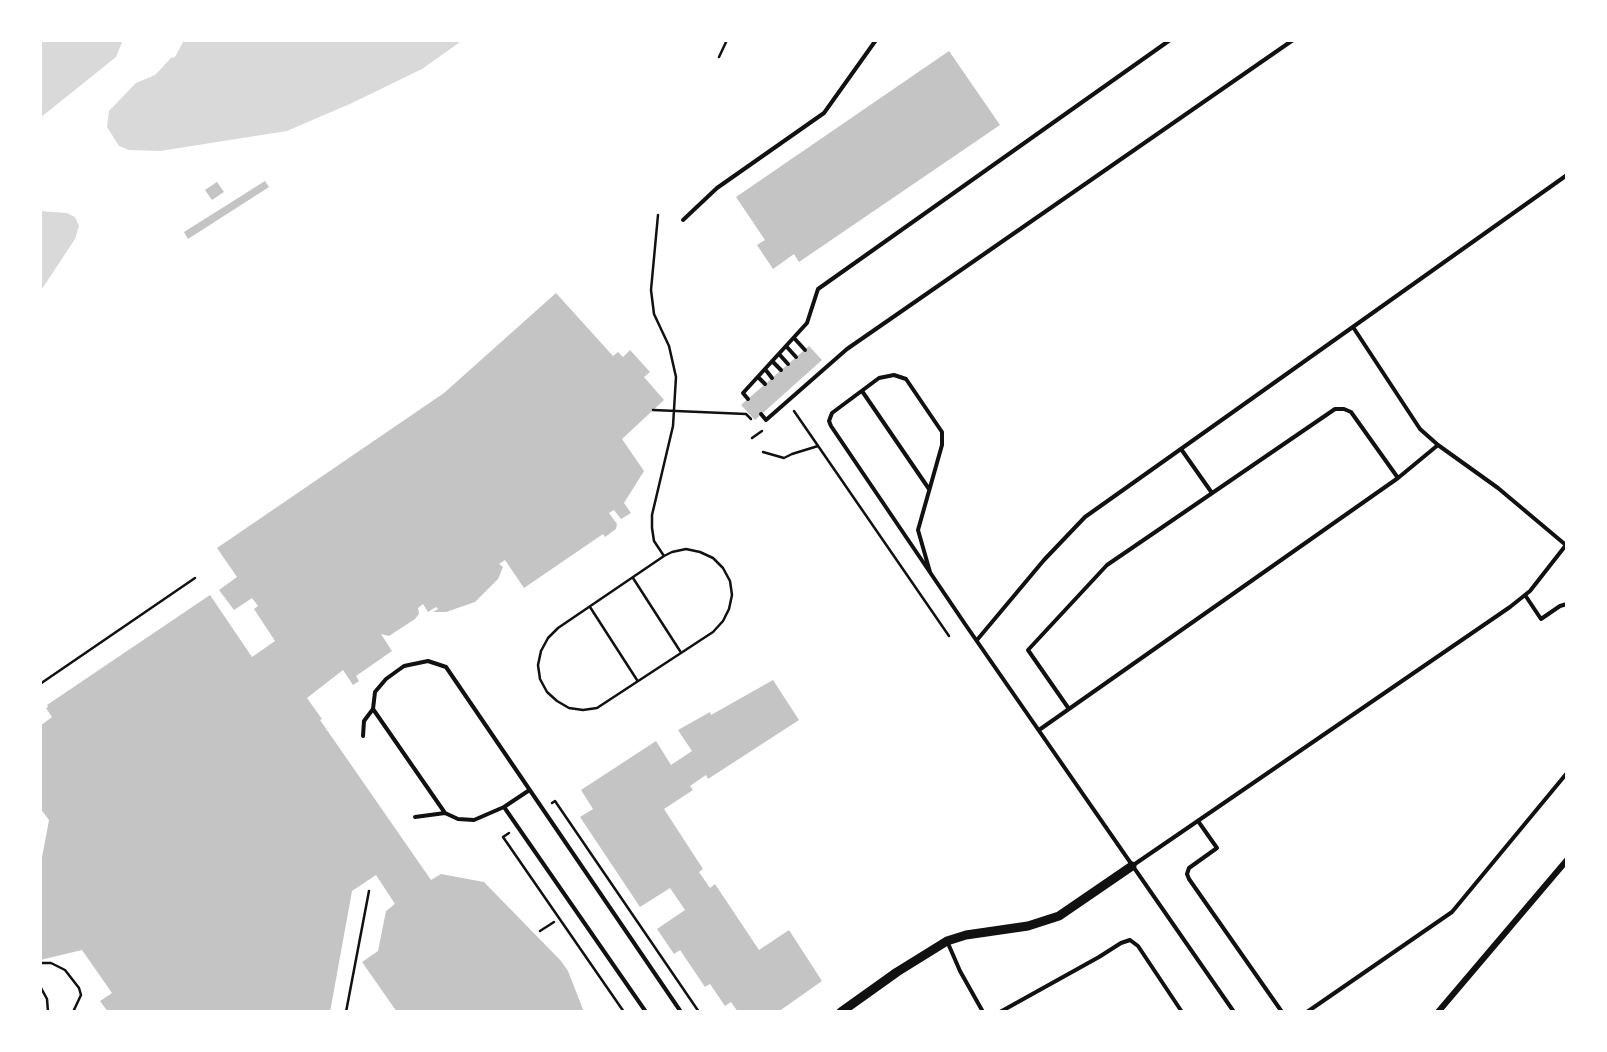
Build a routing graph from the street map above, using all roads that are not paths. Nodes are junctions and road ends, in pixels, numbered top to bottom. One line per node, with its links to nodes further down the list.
1 (876, 40): 5 (lane)
2 (1170, 40): 7 (lane)
3 (1293, 40): 17 (lane)
4 (1567, 175): 6 (lane)
5 (683, 220)
6 (1353, 327): 38 (lane); 39 (lane)
7 (794, 338): 8 (lane); 9 (lane)
8 (786, 346): 10 (lane); 11 (lane)
9 (804, 350)
10 (779, 354): 12 (lane); 13 (lane)
11 (796, 357)
12 (772, 361): 15 (lane); 16 (lane)
13 (788, 364)
14 (818, 364): 17 (lane)
15 (765, 369): 19 (lane); 20 (lane)
16 (781, 370)
17 (823, 370): 21 (lane)
18 (809, 372): 21 (lane)
19 (758, 377): 23 (lane); 24 (lane)
20 (772, 378)
21 (815, 378): 26 (lane)
22 (801, 379): 26 (lane)
23 (765, 384)
24 (750, 385): 28 (lane); 31 (lane)
25 (794, 385): 29 (lane)
26 (806, 385): 29 (lane)
27 (862, 391): 41 (lane); 41 (lane); 44 (lane)
28 (756, 392)
29 (799, 392): 33 (lane)
30 (785, 393): 33 (lane)
31 (748, 399)
32 (778, 399): 34 (lane)
33 (790, 399): 34 (lane)
34 (783, 406): 36 (lane)
35 (769, 407): 36 (lane)
36 (775, 413): 37 (lane)
37 (761, 414)
38 (1438, 445): 40 (lane); 43 (lane)
39 (1181, 449): 42 (lane); 47 (lane)
40 (1398, 478): 42 (lane); 49 (lane)
41 (929, 489): 44 (lane)
42 (1212, 493): 49 (lane)
43 (1566, 546): 45 (lane)
44 (930, 572): 47 (lane)
45 (1525, 595): 46 (lane); 57 (lane)
46 (1567, 604)
47 (976, 640): 50 (lane)
48 (373, 709): 51 (lane); 53 (lane); 55 (lane)
49 (1069, 709): 50 (lane)
50 (1039, 730): 59 (lane)
51 (364, 736)
52 (1567, 774): 69 (lane)
53 (528, 791): 54 (lane); 62 (lane)
54 (504, 807): 55 (lane); 61 (lane)
55 (445, 813): 56 (lane)
56 (415, 817)
57 (1198, 821): 59 (lane); 68 (lane)
58 (1567, 860): 70 (street)
59 (1132, 866): 60 (street); 67 (lane)
60 (947, 941): 63 (street); 64 (lane)
61 (646, 1012)
62 (682, 1012)
63 (841, 1012)
64 (982, 1012)
65 (1000, 1012): 66 (lane)
66 (1182, 1012)
67 (1234, 1012)
68 (1282, 1012)
69 (1307, 1012)
70 (1438, 1012)

